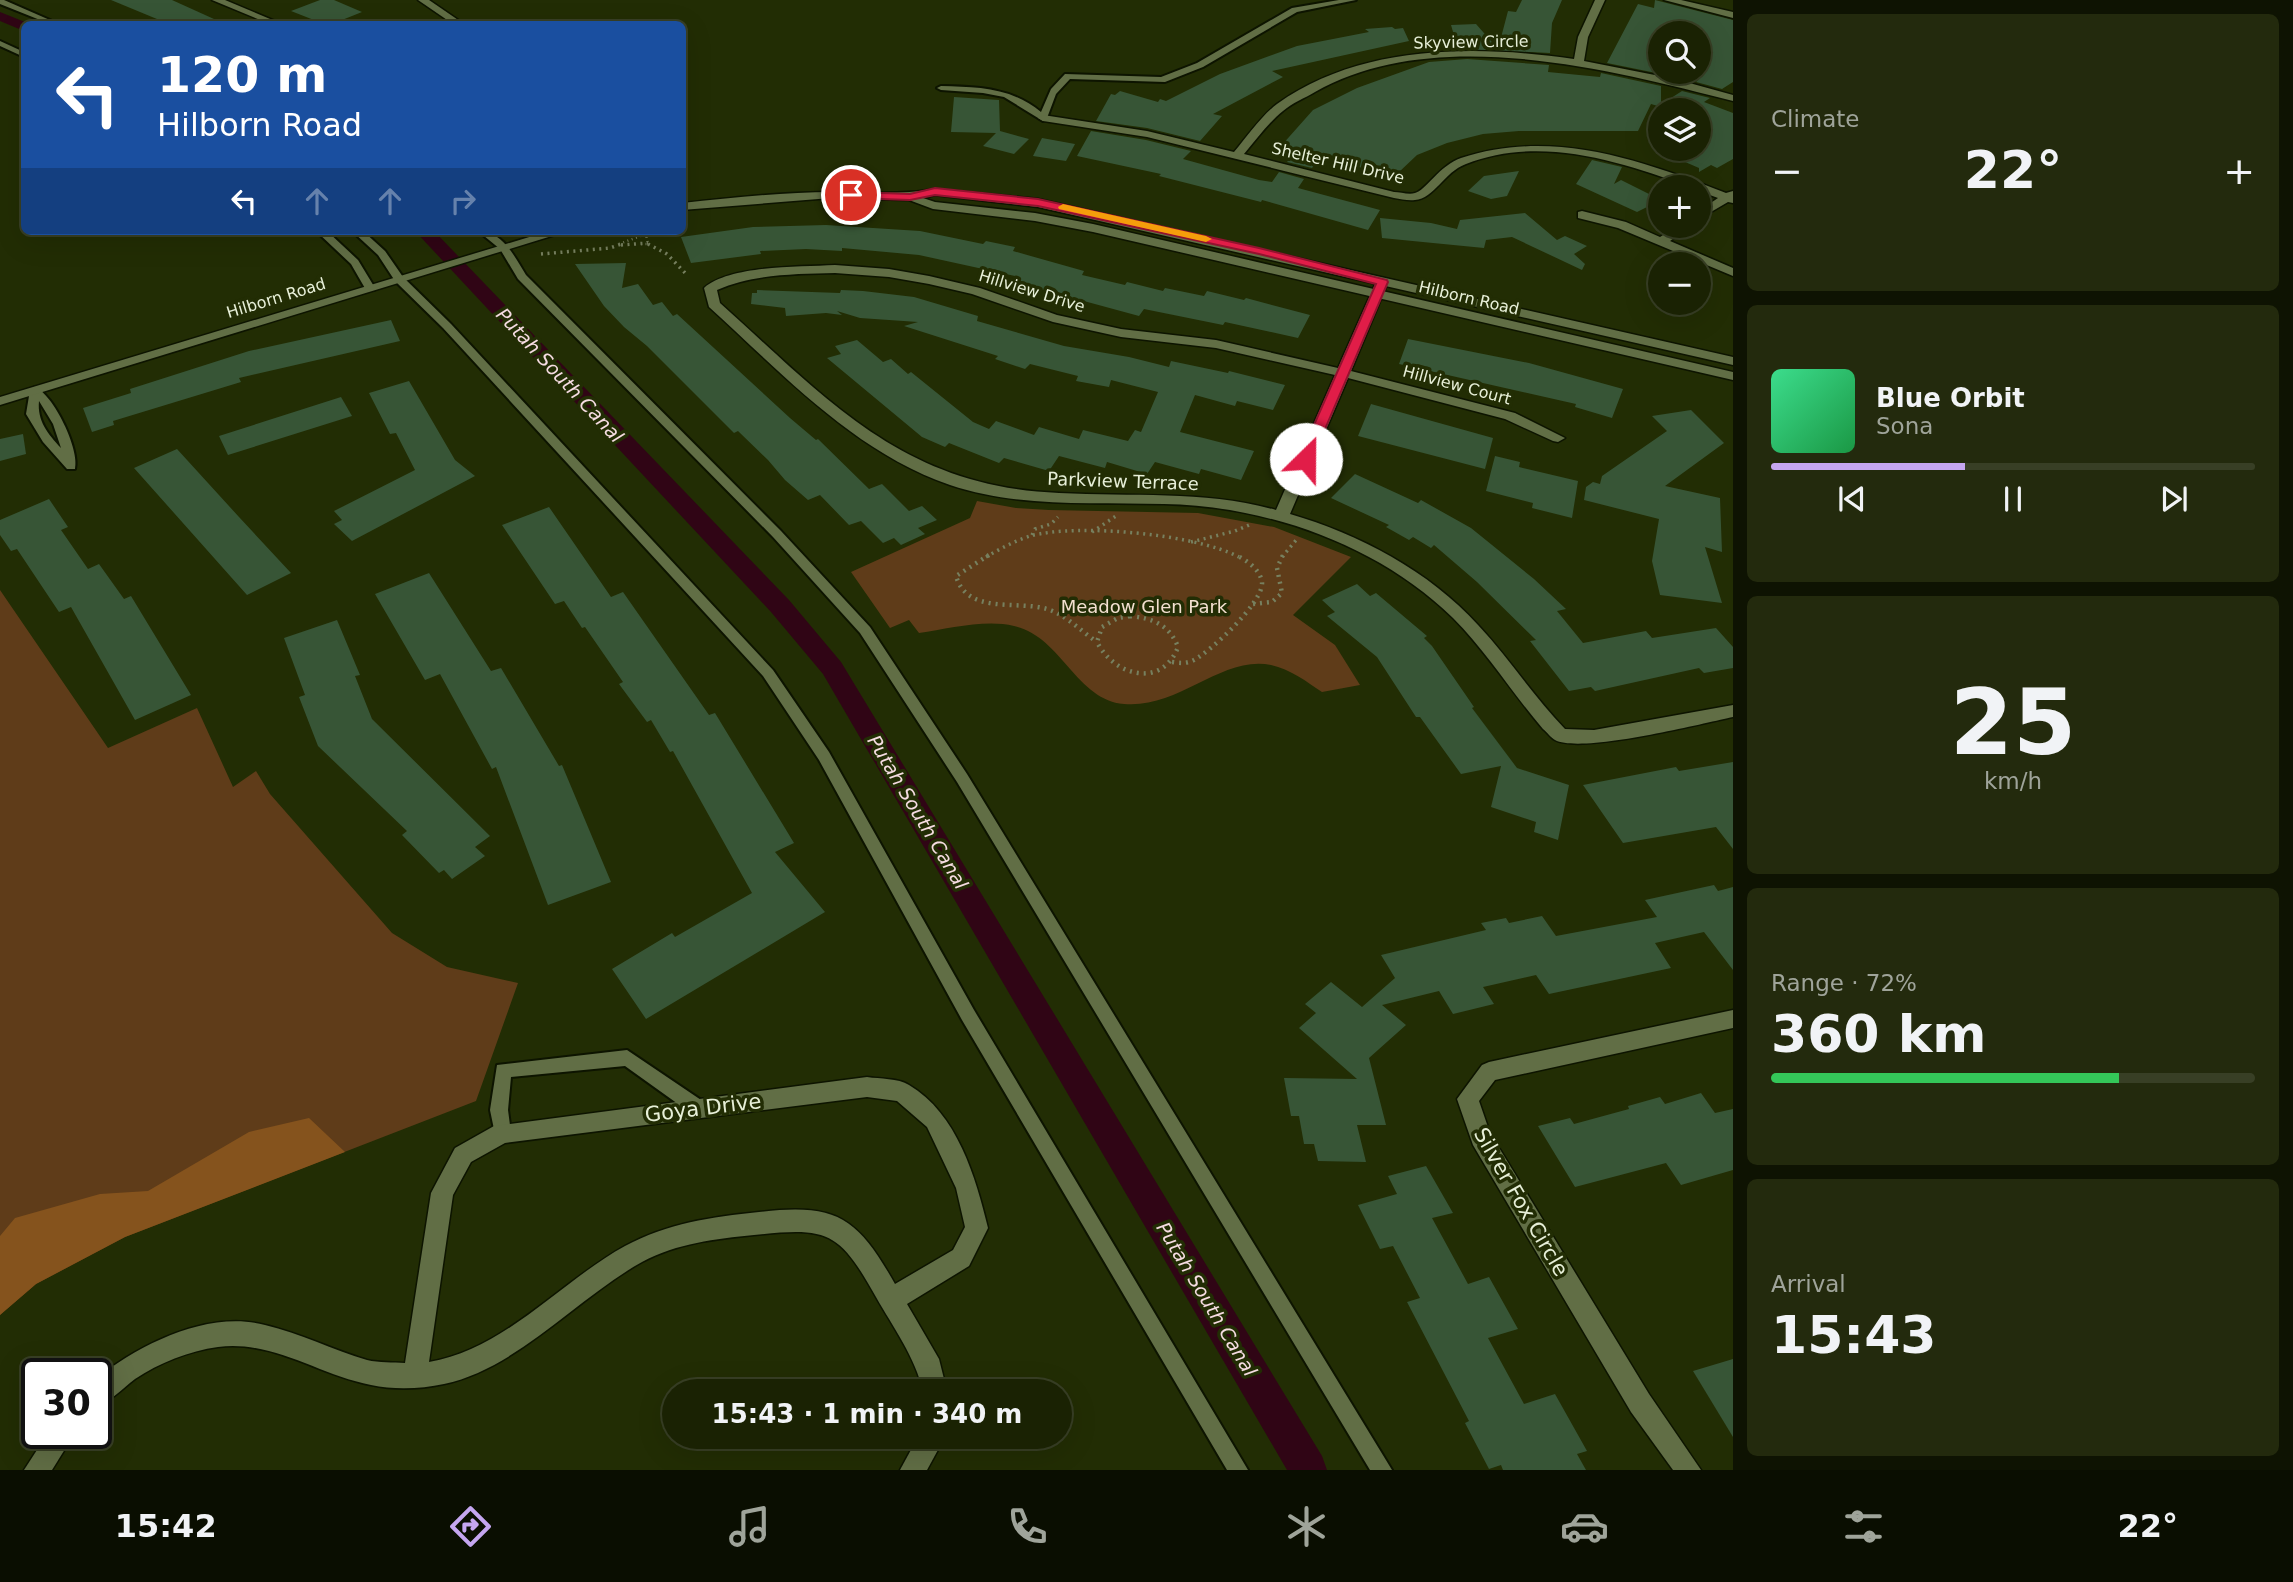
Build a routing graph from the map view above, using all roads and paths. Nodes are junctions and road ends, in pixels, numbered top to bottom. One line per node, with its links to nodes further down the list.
1 (217, 0): 9 (street)
2 (423, 0): 10 (street)
3 (1352, 0): 16 (lane)
4 (1600, 0): 13 (street)
5 (1669, 0): 7 (street)
6 (0, 1): 8 (lane)
7 (1733, 15)
8 (48, 21)
9 (270, 21)
10 (454, 21)
11 (0, 43): 12 (lane)
12 (21, 54)
13 (1579, 61): 15 (street, Skyview Circle); 17 (street, Skyview Circle)
14 (940, 88): 16 (lane)
15 (1733, 98)
16 (1043, 118): 17 (street, Shelter Hill Drive)
17 (1237, 155): 18 (street, Shelter Hill Drive)
18 (1731, 197): 20 (street)
19 (686, 207): 38 (street, Hilborn Road)
20 (1711, 209)
21 (1582, 215): 29 (street)
22 (326, 235): 36 (lane)
23 (362, 235): 35 (lane)
24 (487, 235): 32 (lane)
25 (551, 235): 32 (street, Hilborn Road)
26 (643, 235): 31 (path)
27 (647, 235): 30 (path)
28 (1667, 238): 29 (street)
29 (1662, 241): 33 (street)
30 (648, 244): 31 (path); 34 (path)
31 (621, 245): 32 (path)
32 (503, 252): 35 (street, Hilborn Road); 69 (lane)
33 (1733, 272)
34 (688, 276)
35 (405, 277): 36 (street, Hilborn Road); 68 (lane)
36 (370, 288): 42 (street, Hilborn Road)
37 (710, 288): 40 (street, Hillview Drive); 47 (street, Parkview Terrace)
38 (1380, 288): 39 (street, Hilborn Road); 40 (street); 41 (street, Hilborn Road)
39 (1733, 361)
40 (1344, 373): 44 (street, Hillview Court); 47 (street)
41 (1733, 376)
42 (35, 390): 42 (lane); 43 (street, Hilborn Road)
43 (0, 401)
44 (1558, 438)
45 (1116, 516): 49 (path)
46 (1058, 517): 50 (path)
47 (1281, 517): 56 (street, Parkview Terrace)
48 (1249, 523): 52 (path)
49 (1091, 532): 50 (path); 52 (path)
50 (1031, 536): 54 (path)
51 (1298, 537): 53 (path)
52 (1190, 542): 53 (path)
53 (1252, 604): 55 (path)
54 (1097, 642): 55 (path); 55 (path)
55 (1172, 663)
56 (1733, 711)
57 (1733, 1018): 70 (street, Silver Fox Circle)
58 (698, 1108): 59 (street, Goya Drive); 59 (lane); 60 (street, Goya Drive)
59 (502, 1133): 61 (street, Goya Drive)
60 (891, 1300): 61 (street); 62 (street)
61 (415, 1376): 63 (street)
62 (932, 1379)
63 (112, 1382)
64 (52, 1449): 66 (street)
65 (925, 1449): 67 (street)
66 (37, 1470)
67 (913, 1470)
68 (1238, 1470)
69 (1382, 1470)
70 (1688, 1470)

